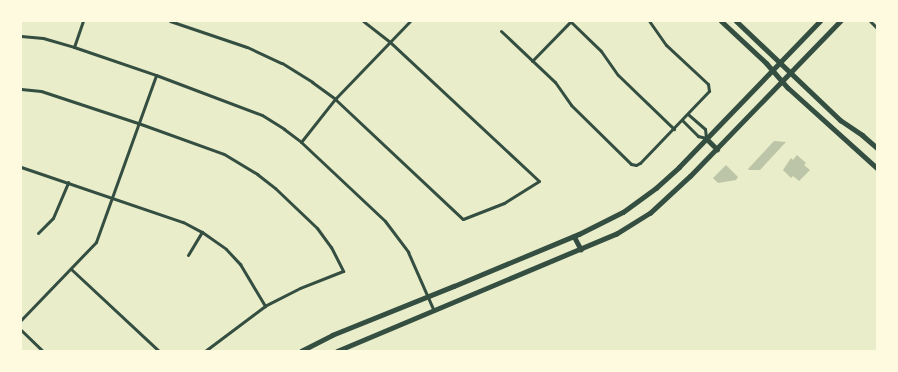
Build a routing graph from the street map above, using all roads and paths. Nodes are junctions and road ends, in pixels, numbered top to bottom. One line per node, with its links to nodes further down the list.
1 (83, 21): 16 (street)
2 (170, 21): 24 (street)
3 (363, 21): 15 (street)
4 (410, 21): 15 (street)
5 (570, 21): 17 (street); 28 (street)
6 (649, 21): 25 (street)
7 (720, 21): 19 (main road)
8 (736, 21): 18 (main road)
9 (820, 21): 18 (main road)
10 (840, 21): 20 (main road)
11 (870, 21): 12 (street)
12 (877, 28)
13 (501, 31): 17 (street)
14 (21, 36): 16 (street)
15 (390, 42): 24 (street); 24 (street)
16 (74, 47): 21 (street)
17 (532, 61): 28 (street)
18 (780, 63): 19 (main road); 20 (main road)
19 (772, 70): 22 (main road); 29 (main road)
20 (790, 72): 22 (main road); 31 (main road)
21 (156, 75): 27 (street); 30 (street)
22 (782, 81): 32 (main road); 34 (main road)
23 (21, 89): 27 (street)
24 (335, 99): 30 (street)
25 (688, 114): 26 (street); 29 (street)
26 (682, 120): 28 (street); 29 (street)
27 (138, 122): 36 (street); 44 (street)
28 (674, 129)
29 (706, 138): 32 (main road); 39 (main road)
30 (300, 142): 43 (street)
31 (877, 148)
32 (717, 149): 40 (main road)
33 (21, 167): 35 (street)
34 (877, 168)
35 (68, 182): 36 (street); 38 (street)
36 (113, 198): 37 (street); 42 (street)
37 (202, 232): 41 (street); 44 (street)
38 (38, 233)
39 (574, 236): 40 (main road); 43 (main road)
40 (581, 250): 45 (main road)
41 (188, 255)
42 (71, 269): 46 (street); 49 (street)
43 (428, 297): 45 (street); 51 (main road)
44 (264, 306): 50 (street)
45 (434, 311): 52 (main road)
46 (21, 320)
47 (21, 330): 48 (street)
48 (42, 351)
49 (159, 351)
50 (205, 351)
51 (301, 351)
52 (337, 351)

